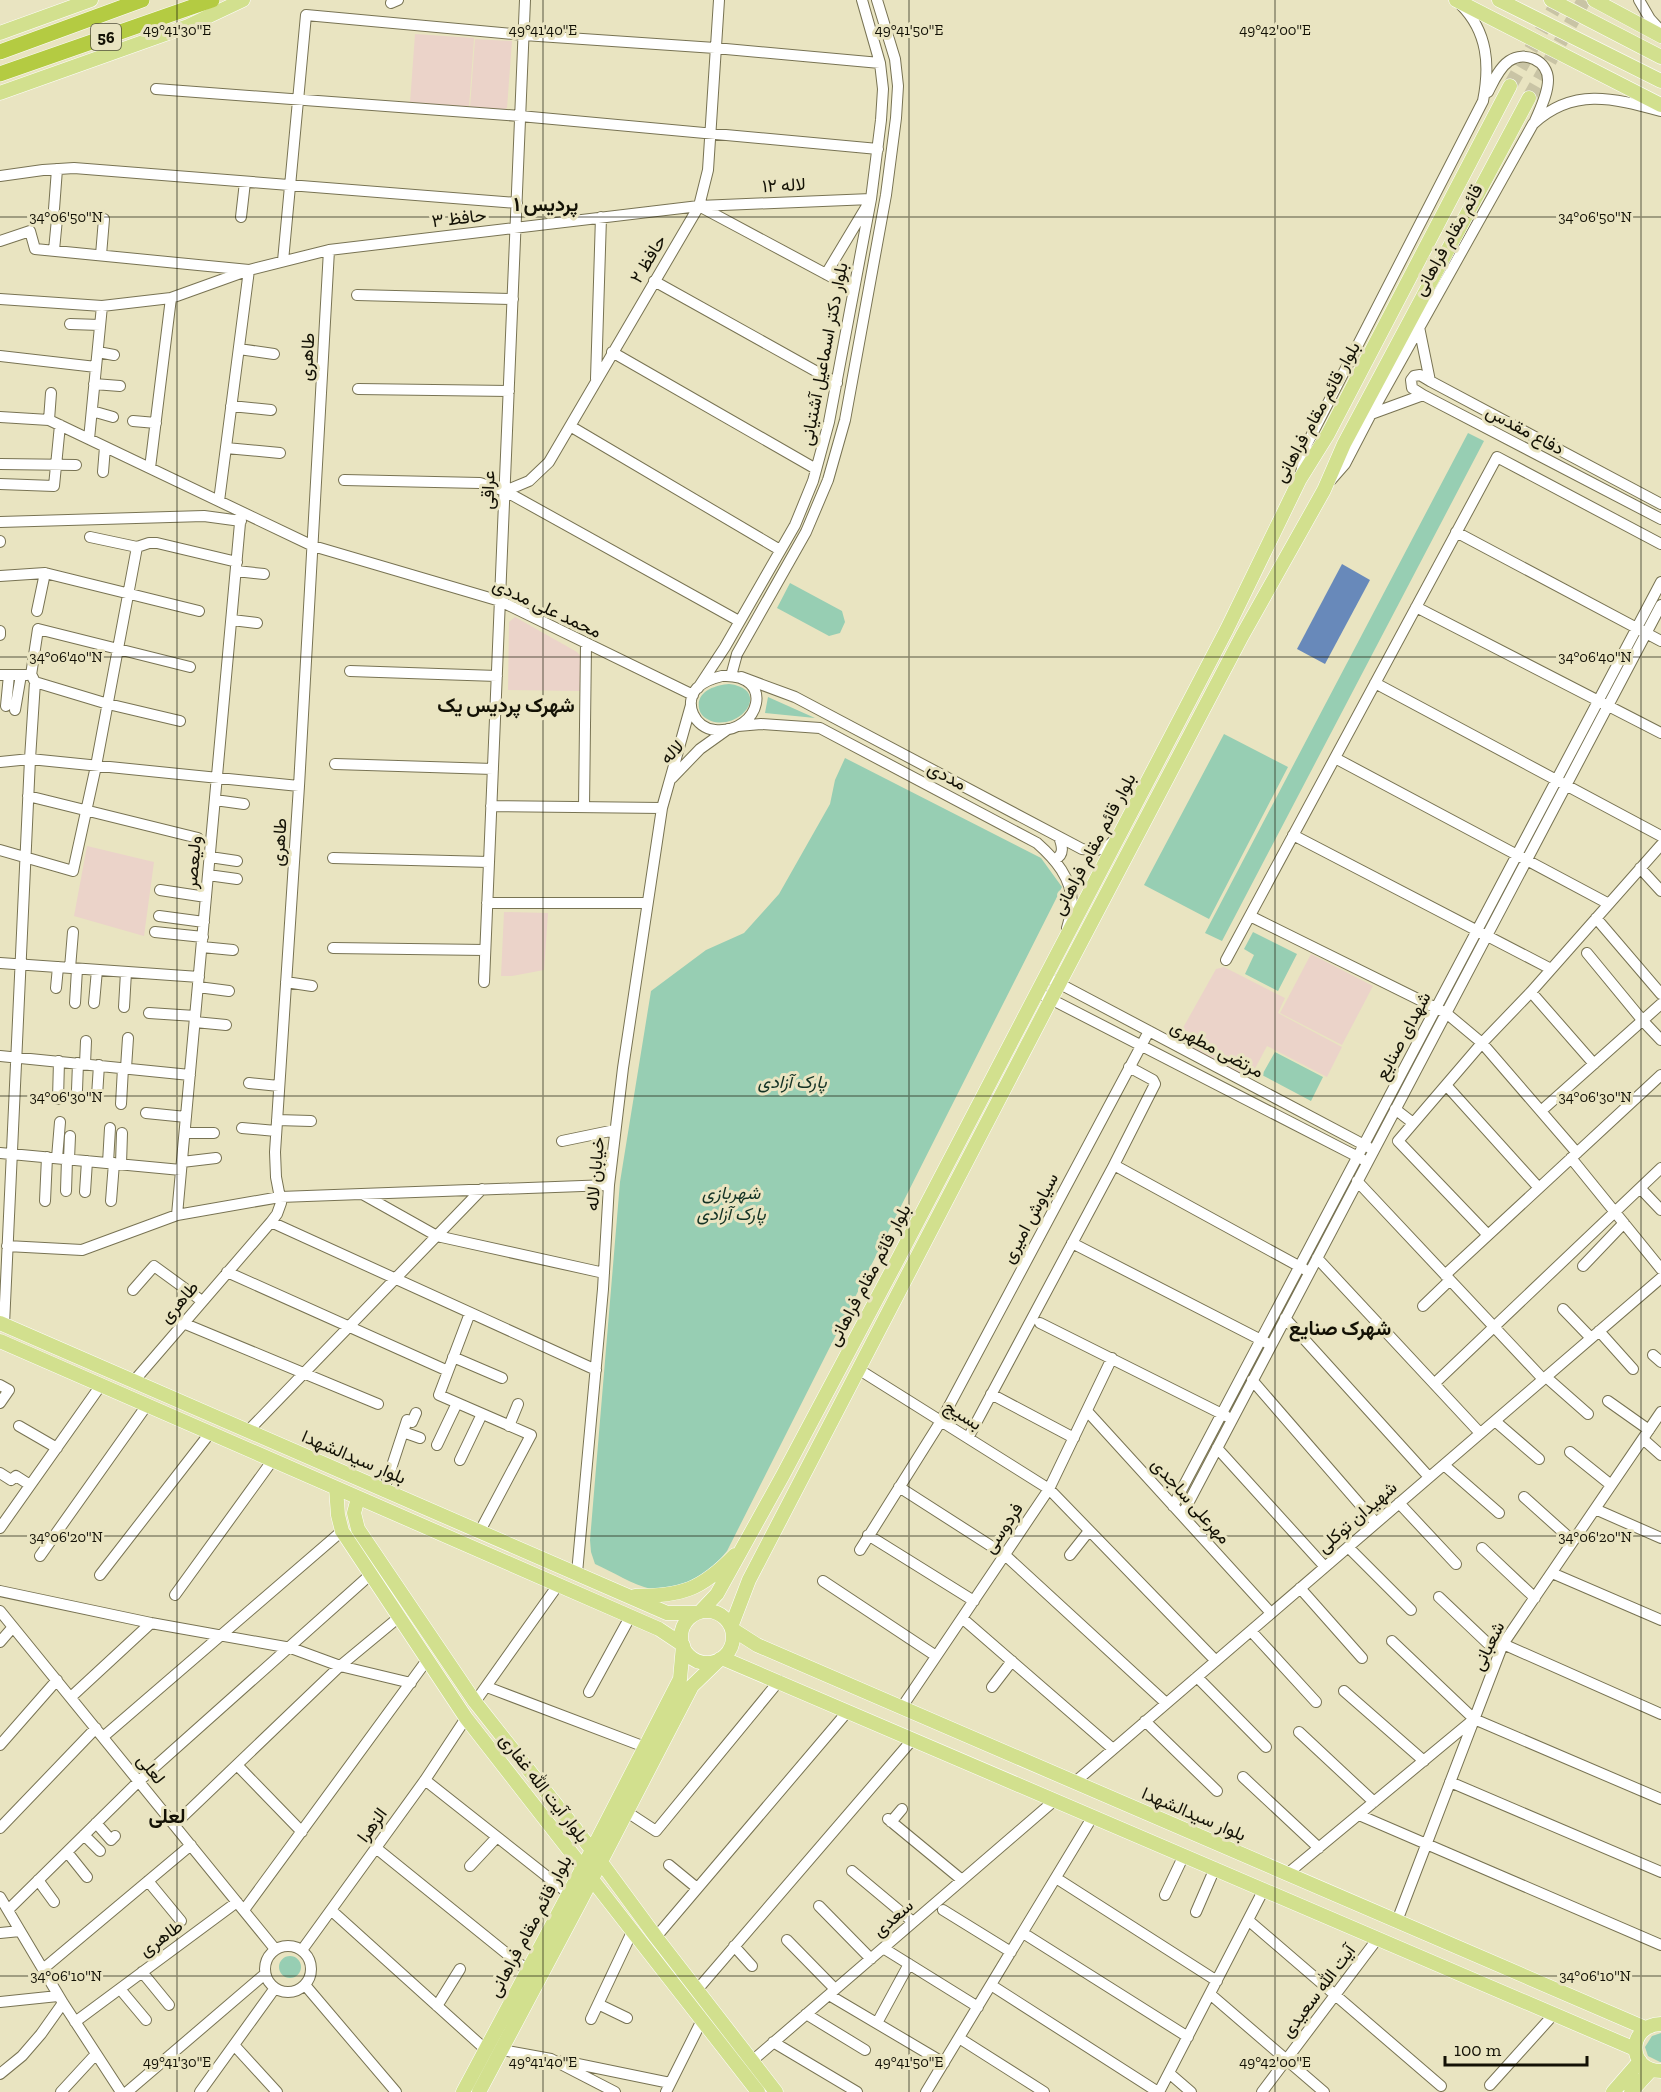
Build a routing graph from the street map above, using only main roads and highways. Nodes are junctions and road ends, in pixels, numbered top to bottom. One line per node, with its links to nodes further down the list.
1 (91, 0): 9 (main road)
2 (142, 0): 12 (highway, 56)
3 (212, 0): 14 (highway, 56)
4 (243, 0): 17 (main road)
5 (1456, 0): 19 (main road)
6 (1499, 0): 15 (main road)
7 (1551, 0): 13 (main road)
8 (1594, 0): 11 (main road)
9 (70, 4): 10 (main road)
10 (0, 33)
11 (1661, 36)
12 (0, 52)
13 (1661, 57)
14 (0, 74)
15 (1661, 81)
16 (1510, 86): 26 (main road, بلوار قائم مقام فراهانی)
17 (0, 93)
18 (1529, 98): 32 (main road, بلوار قائم مقام فراهانی)
19 (1661, 105)
20 (2, 1324): 22 (main road, بلوار سیدالشهدا)
21 (0, 1341): 23 (main road, بلوار سیدالشهدا)
22 (283, 1446): 23 (main road); 29 (main road, بلوار سیدالشهدا)
23 (272, 1461): 24 (main road, بلوار سیدالشهدا)
24 (336, 1488): 25 (main road, بلوار سیدالشهدا); 28 (main road, بلوار آیت الله غفاری)
25 (358, 1498): 27 (main road, بلوار آیت الله غفاری); 33 (main road, بلوار سیدالشهدا)
26 (747, 1543): 29 (main road); 31 (main road, بلوار قائم مقام فراهانی)
27 (383, 1566): 28 (main road); 38 (main road, بلوار آیت الله غفاری)
28 (370, 1575): 40 (main road, بلوار آیت الله غفاری)
29 (629, 1596): 30 (main road, بلوار سیدالشهدا)
30 (667, 1612): 31 (main road, بلوار سیدالشهدا); 33 (main road)
31 (698, 1613): 32 (main road); 34 (main road)
32 (731, 1628): 35 (main road, بلوار سیدالشهدا); 36 (main road)
33 (659, 1629): 34 (main road, بلوار سیدالشهدا)
34 (683, 1645): 36 (main road); 38 (main road, بلوار قائم مقام فراهانی)
35 (757, 1645): 37 (main road); 41 (main road, بلوار سیدالشهدا)
36 (721, 1659): 37 (main road); 39 (main road, بلوار قائم مقام فراهانی)
37 (748, 1668): 43 (main road)
38 (592, 1850): 39 (main road, بلوار آیت الله غفاری); 40 (main road, بلوار قائم مقام فراهانی)
39 (601, 1863): 42 (main road, بلوار قائم مقام فراهانی); 52 (main road, بلوار آیت الله غفاری)
40 (582, 1866): 42 (main road, بلوار آیت الله غفاری); 50 (main road, بلوار قائم مقام فراهانی)
41 (1287, 1874): 43 (main road); 44 (main road, بلوار سیدالشهدا)
42 (592, 1880): 49 (main road, بلوار قائم مقام فراهانی); 51 (main road, بلوار آیت الله غفاری)
43 (1264, 1889): 45 (main road)
44 (1397, 1921): 45 (main road); 47 (main road, بلوار سیدالشهدا)
45 (1378, 1938): 48 (main road)
46 (1660, 2023): 47 (main road)
47 (1645, 2028): 48 (main road)
48 (1647, 2063): 53 (main road); 54 (main road)
49 (484, 2090)
50 (463, 2092)
51 (758, 2092)
52 (776, 2092)
53 (1613, 2092)
54 (1631, 2092)

